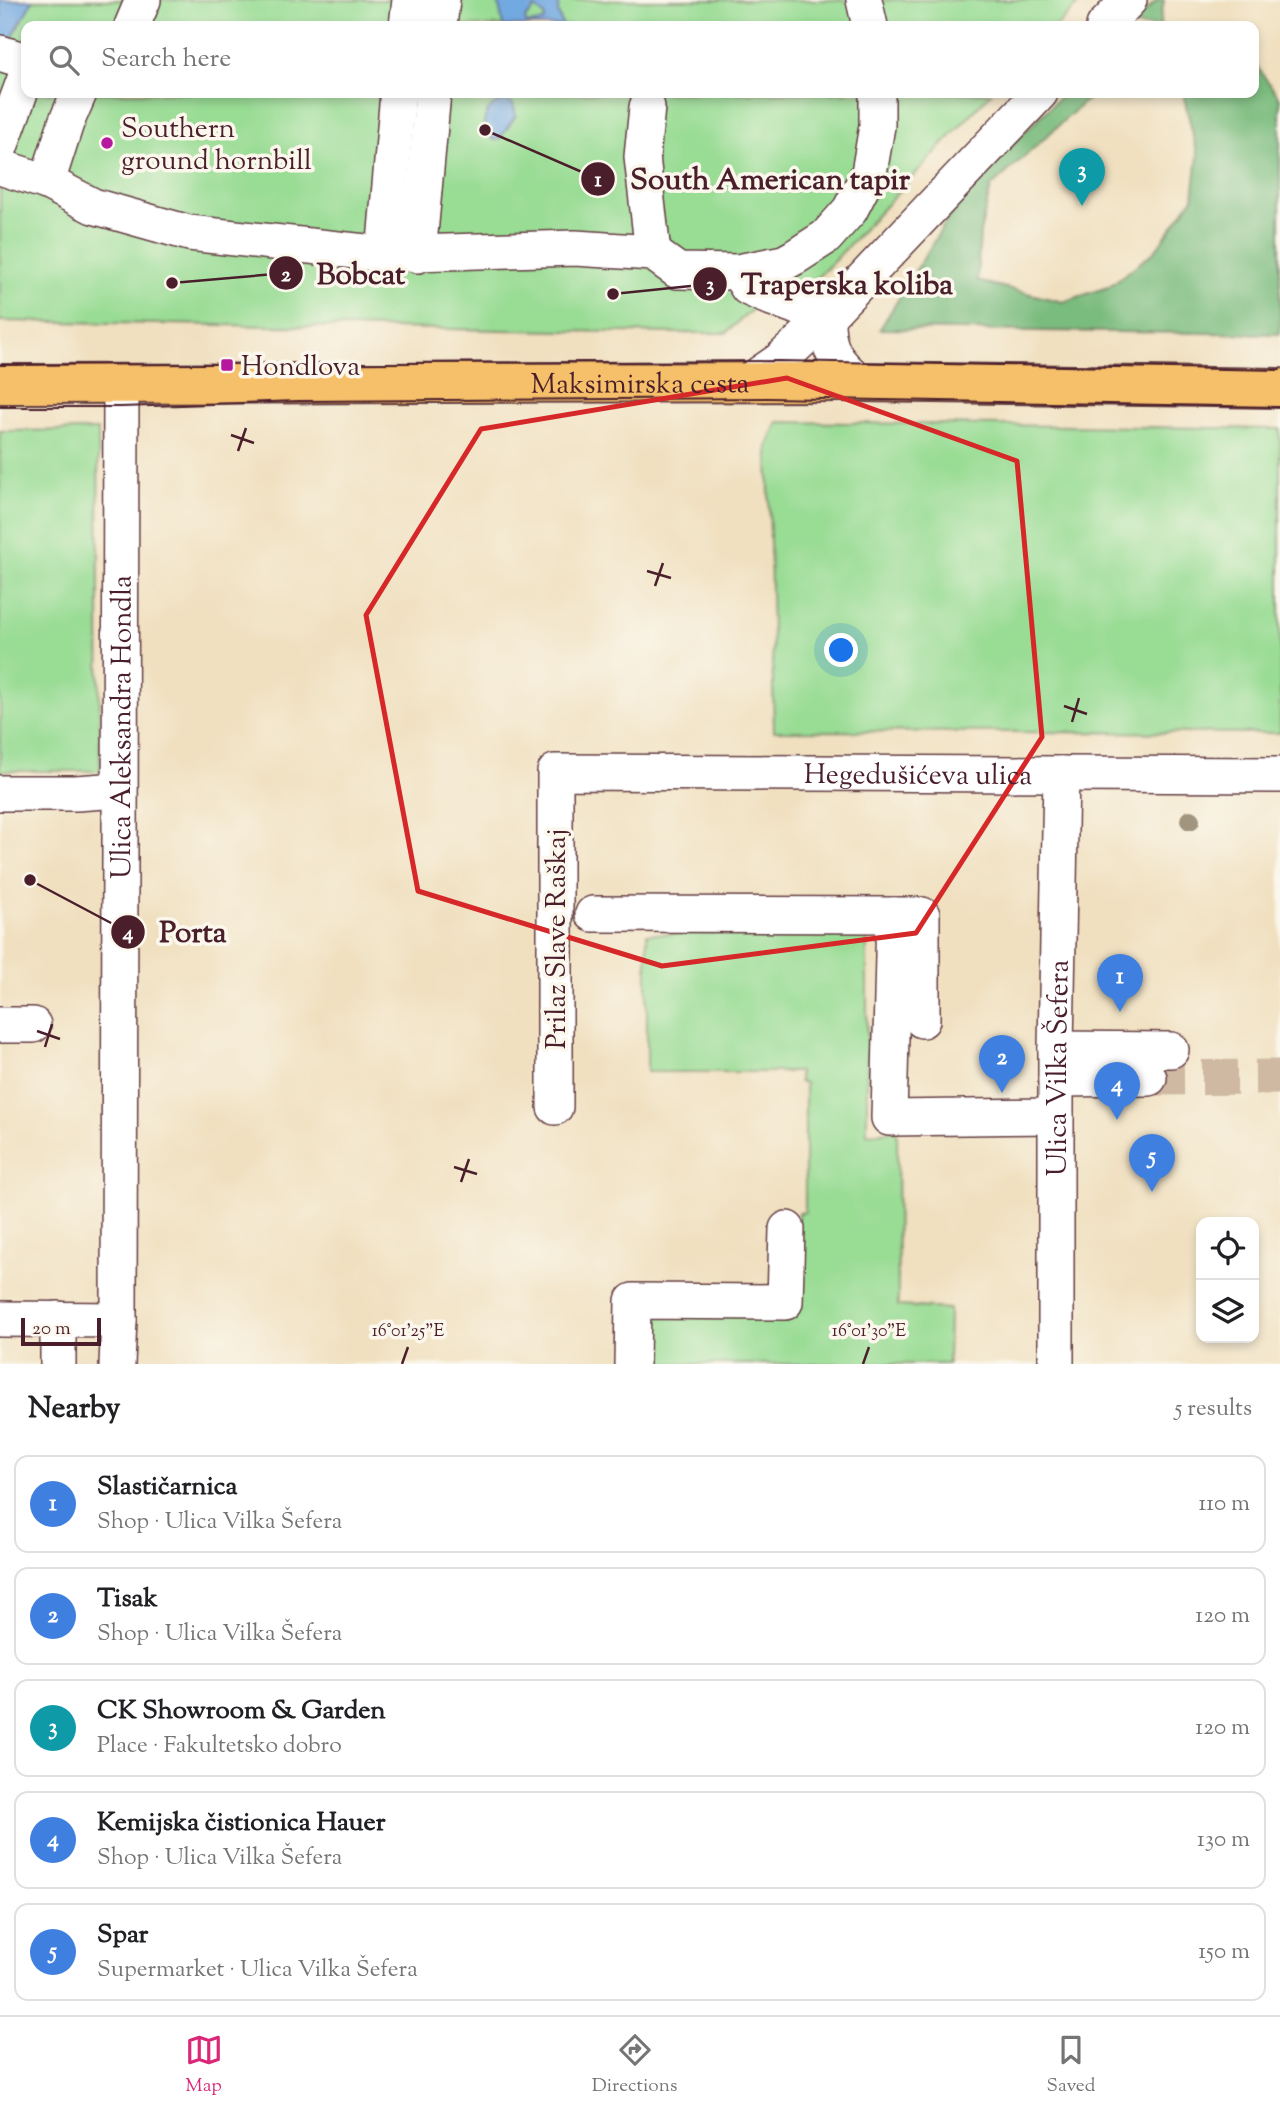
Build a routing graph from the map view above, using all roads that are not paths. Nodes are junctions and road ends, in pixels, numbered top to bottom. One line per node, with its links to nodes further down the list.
1 (143, 0): 6 (street)
2 (410, 0): 7 (street)
3 (442, 0): 8 (street)
4 (864, 0): 9 (street)
5 (1129, 0): 10 (street)
6 (134, 21)
7 (408, 21)
8 (440, 21)
9 (869, 21)
10 (1109, 21)
11 (16, 62): 18 (street)
12 (77, 98): 20 (street)
13 (398, 98): 22 (street)
14 (432, 98): 22 (street)
15 (877, 98): 23 (street)
16 (1035, 98): 24 (street)
17 (648, 107): 21 (street)
18 (0, 147)
19 (0, 167): 20 (street)
20 (47, 182): 22 (street)
21 (653, 253): 22 (street); 23 (street)
22 (401, 255)
23 (738, 272): 24 (street)
24 (827, 317): 25 (street); 26 (street)
25 (860, 382): 26 (main road, Maksimirska cesta); 29 (main road, Maksimirska cesta)
26 (747, 383): 28 (main road, Maksimirska cesta)
27 (0, 384): 28 (main road, Maksimirska cesta)
28 (121, 384): 33 (street, Ulica Aleksandra Hondla)
29 (1280, 388)
30 (555, 772): 31 (street, Hegedušićeva ulica); 41 (street, Prilaz Slave Raškaj)
31 (1061, 774): 32 (street, Hegedušićeva ulica); 39 (street, Ulica Vilka Šefera)
32 (1280, 775)
33 (119, 790): 34 (street); 46 (street, Ulica Aleksandra Hondla)
34 (0, 793)
35 (593, 914): 36 (street)
36 (894, 915): 37 (street); 42 (street)
37 (922, 1020)
38 (1171, 1049): 39 (street)
39 (1056, 1064): 40 (street); 42 (street, Ulica Vilka Šefera)
40 (1149, 1078)
41 (555, 1107)
42 (1056, 1116): 50 (street, Ulica Vilka Šefera)
43 (787, 1229): 49 (street)
44 (0, 1319): 45 (street)
45 (58, 1320): 46 (street); 47 (street)
46 (119, 1320): 48 (street, Ulica Aleksandra Hondla)
47 (58, 1364)
48 (117, 1364)
49 (632, 1364)
50 (1055, 1364)

